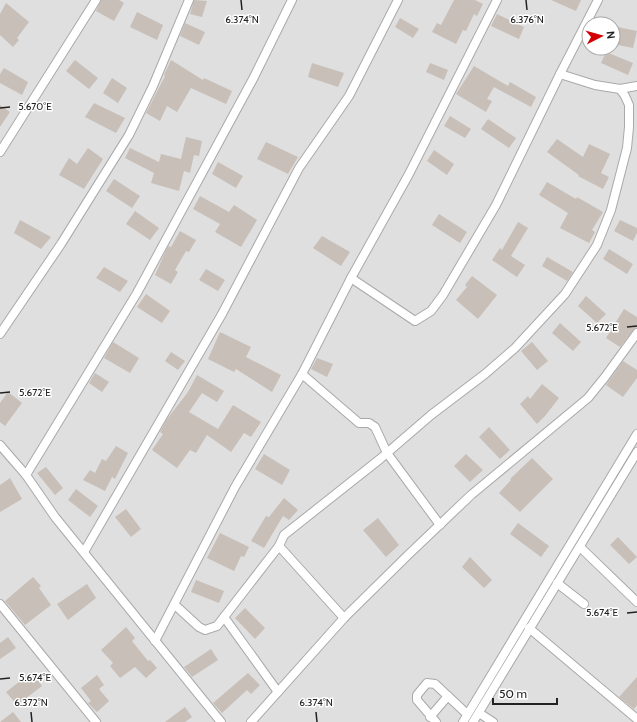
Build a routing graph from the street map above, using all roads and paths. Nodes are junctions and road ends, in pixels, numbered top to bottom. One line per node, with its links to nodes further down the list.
1 (96, 0): 10 (street)
2 (189, 0): 13 (street)
3 (292, 0): 19 (street)
4 (398, 0): 23 (street)
5 (497, 0): 11 (street)
6 (598, 0): 7 (street)
7 (560, 74): 9 (street); 11 (street)
8 (637, 86): 9 (street)
9 (620, 89): 18 (street)
10 (0, 152)
11 (351, 278): 14 (street)
12 (637, 333): 20 (street)
13 (0, 334)
14 (302, 374): 18 (street); 28 (street)
15 (637, 434): 36 (street)
16 (0, 444): 19 (street)
17 (637, 452): 22 (street)
18 (387, 453): 20 (street); 21 (street)
19 (26, 475): 23 (street)
20 (440, 525): 30 (street)
21 (279, 546): 29 (street); 30 (street)
22 (580, 547): 24 (street); 25 (street)
23 (84, 552): 32 (street)
24 (557, 583): 27 (street); 31 (street)
25 (637, 602)
26 (0, 604): 39 (street)
27 (584, 604)
28 (175, 605): 29 (street); 32 (street)
29 (224, 617): 33 (street)
30 (344, 618): 33 (street)
31 (529, 628): 35 (street); 38 (street)
32 (155, 641): 40 (street)
33 (278, 692): 41 (street)
34 (448, 696): 36 (street); 37 (street); 37 (street)
35 (479, 713): 43 (street); 44 (street)
36 (467, 714): 42 (street)
37 (433, 719)
38 (637, 719)
39 (96, 722)
40 (221, 722)
41 (251, 722)
42 (463, 722)
43 (473, 722)
44 (493, 722)

